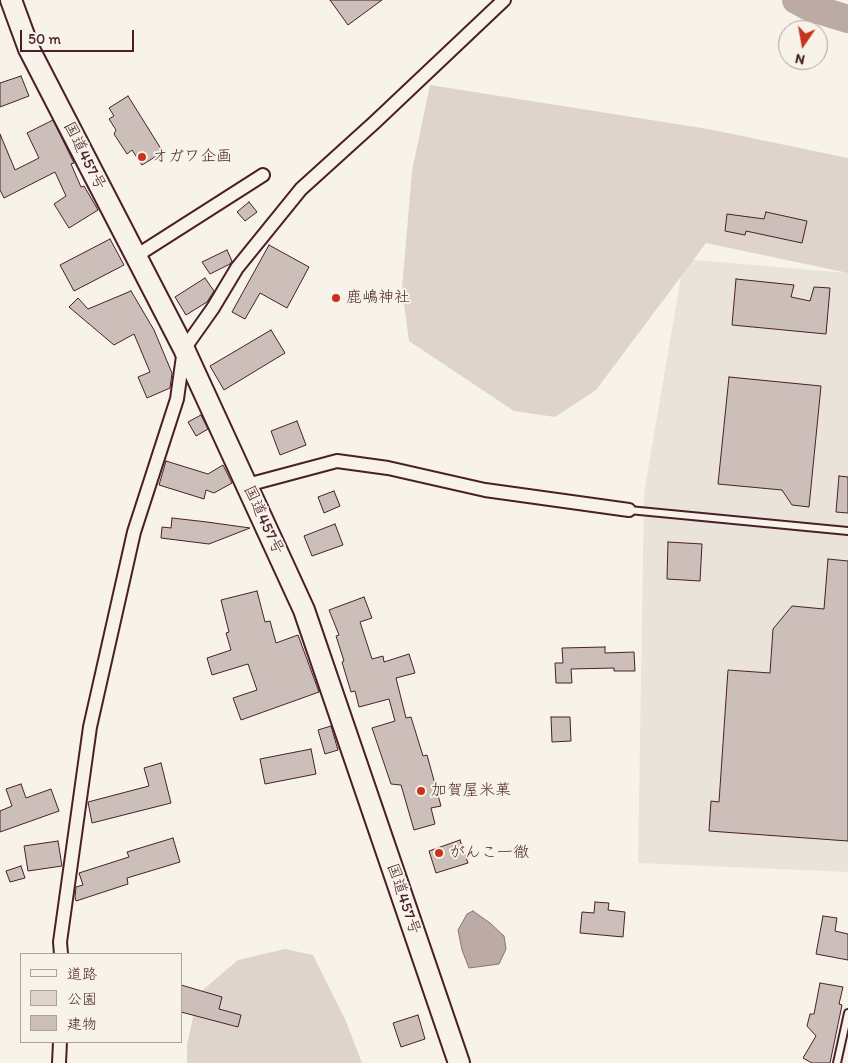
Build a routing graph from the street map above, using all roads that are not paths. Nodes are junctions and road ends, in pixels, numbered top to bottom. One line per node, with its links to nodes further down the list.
1 (11, 0): 4 (highway, 国道457号)
2 (504, 0): 5 (street)
3 (263, 175): 4 (street)
4 (136, 256): 5 (highway, 国道457号)
5 (184, 349): 6 (highway, 国道457号); 9 (street)
6 (247, 485): 7 (street); 13 (highway, 国道457号)
7 (629, 510): 8 (lane)
8 (848, 531)
9 (61, 953)
10 (848, 1013): 14 (lane)
11 (60, 1043): 12 (street)
12 (58, 1063)
13 (459, 1063)
14 (837, 1063)

